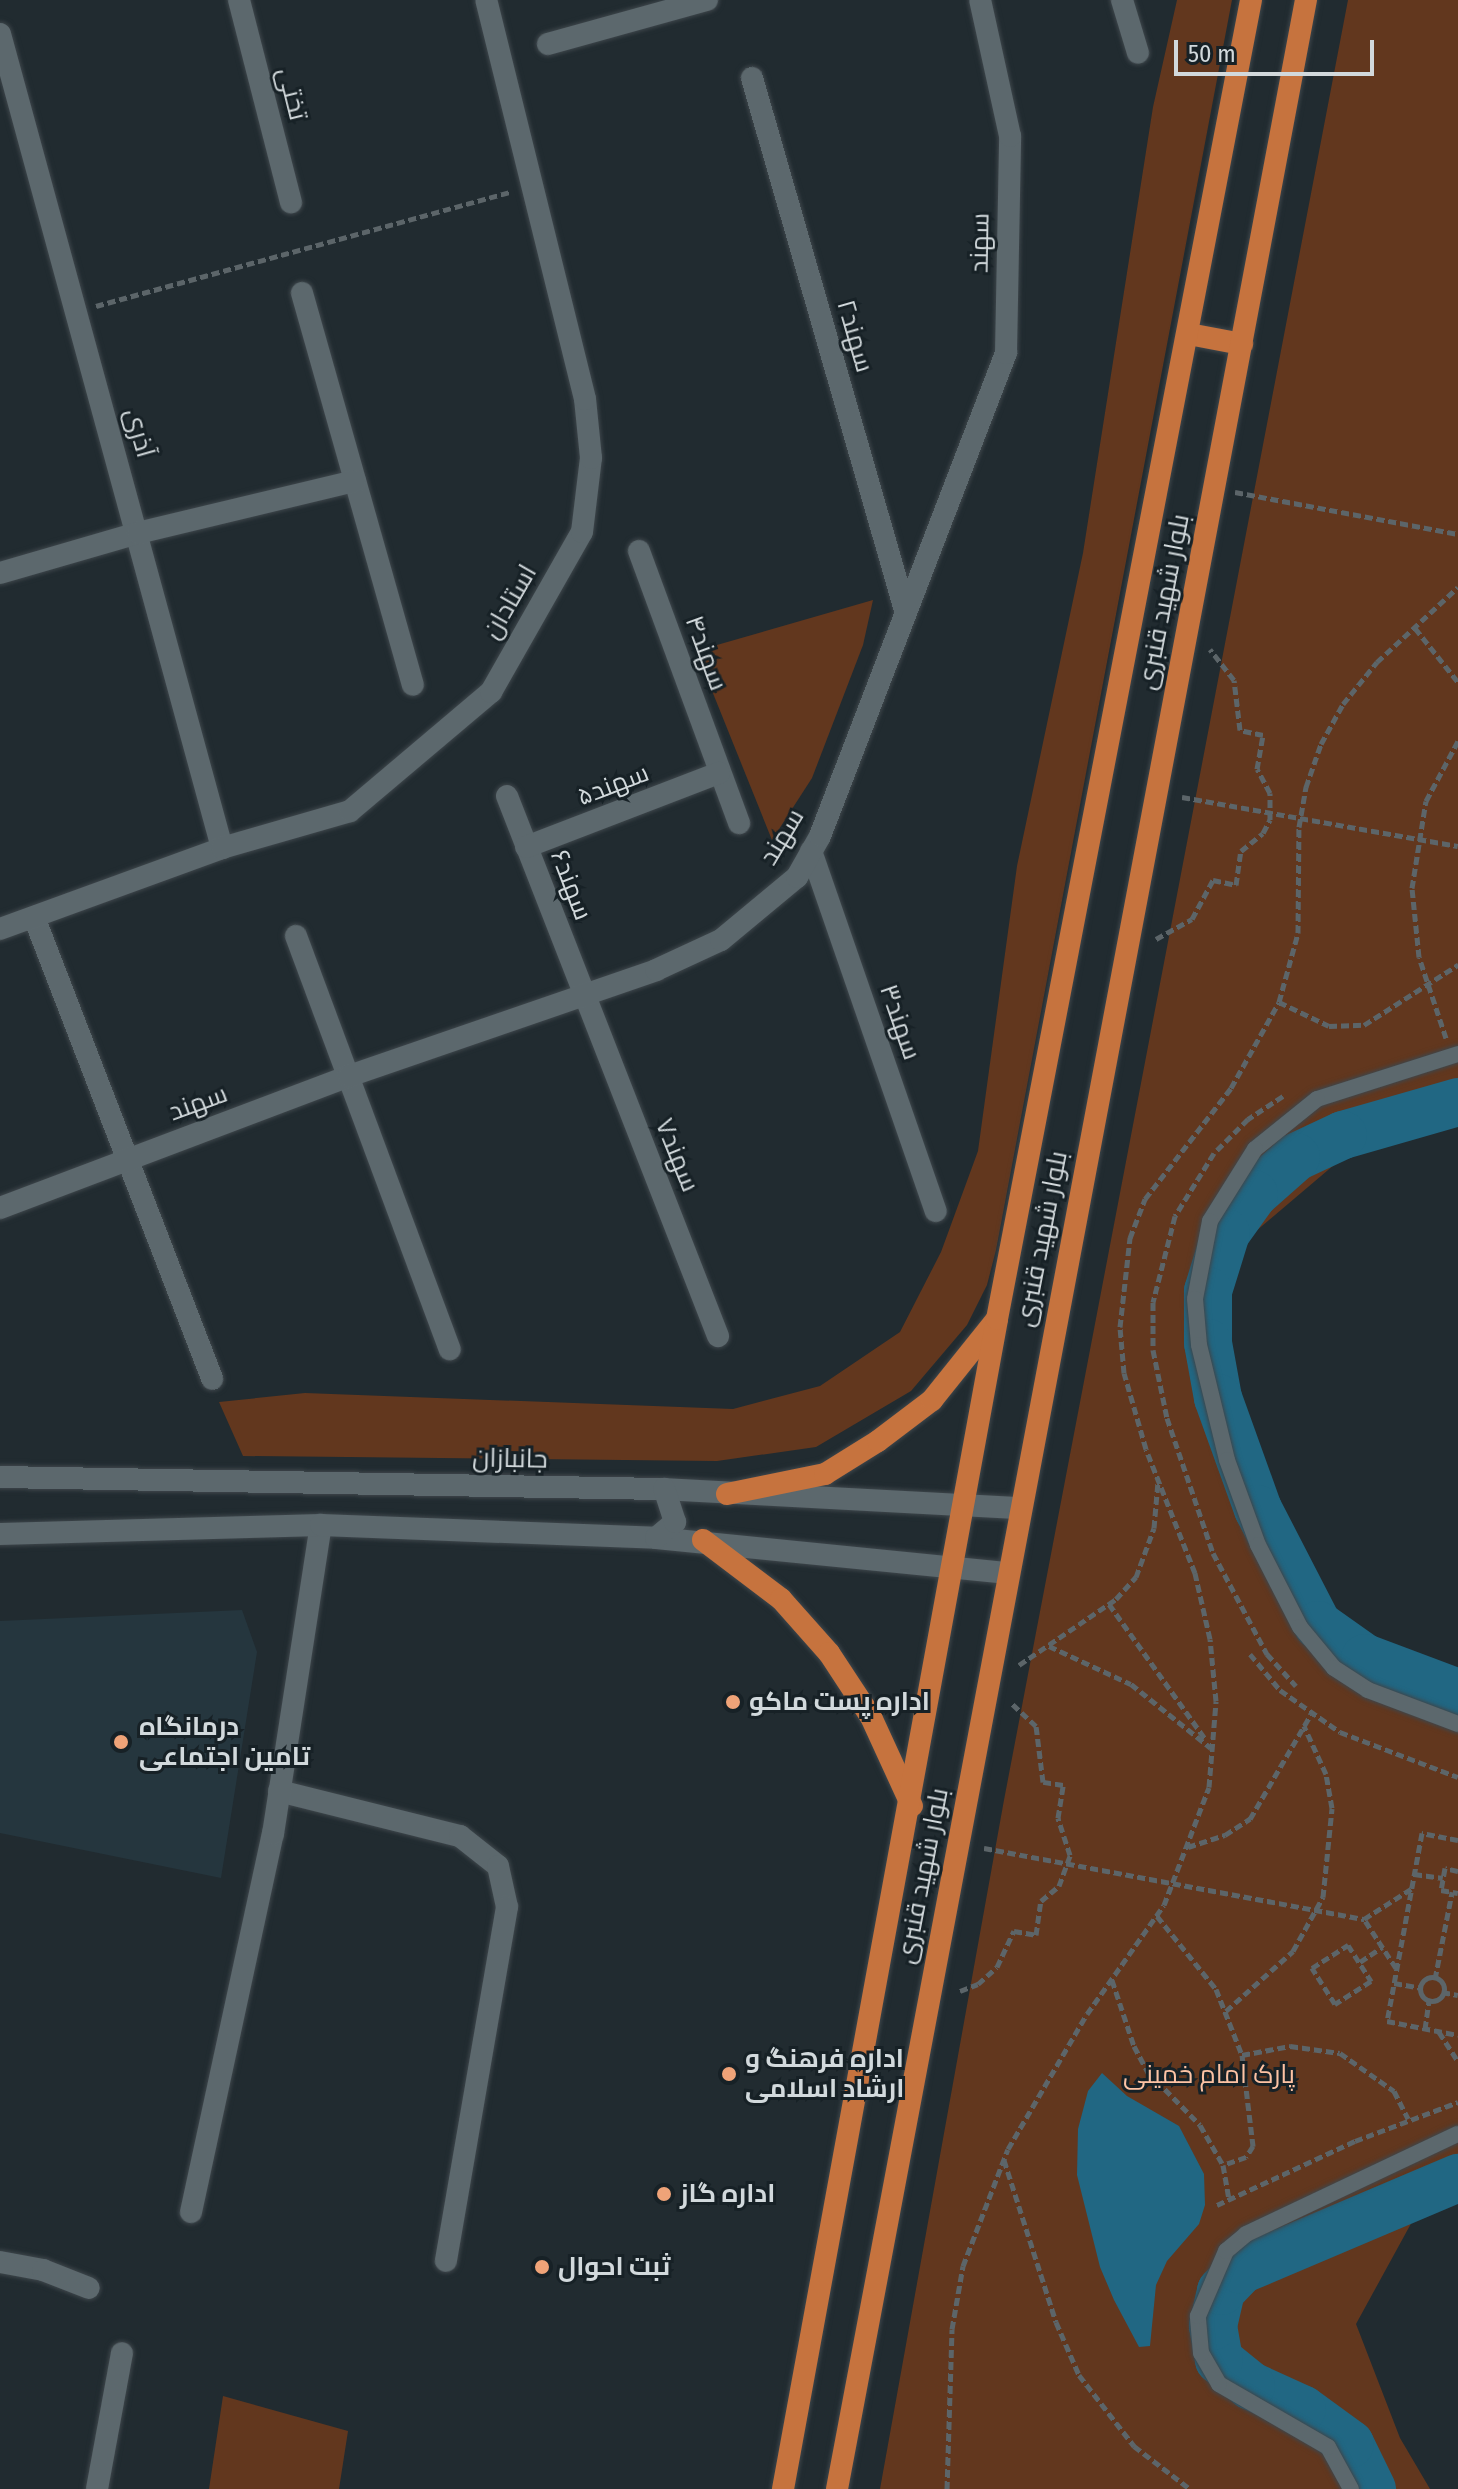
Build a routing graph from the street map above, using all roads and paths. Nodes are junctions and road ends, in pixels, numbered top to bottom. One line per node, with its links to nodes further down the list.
1 (239, 0): 13 (street, تختی)
2 (486, 0): 12 (street, استادان)
3 (707, 0): 9 (street)
4 (980, 0): 25 (street, سهند)
5 (1122, 0): 10 (street)
6 (1251, 0): 16 (highway, بلوار شهید قنبری)
7 (1306, 0): 17 (highway, بلوار شهید قنبری)
8 (0, 34): 15 (street, آذری)
9 (548, 44)
10 (1138, 53)
11 (752, 78): 25 (street, سهند۲)
12 (536, 185): 15 (path); 39 (street, استادان)
13 (291, 202)
14 (302, 293): 18 (street)
15 (76, 311): 20 (street, آذری)
16 (1189, 334): 17 (highway); 57 (highway, بلوار شهید قنبری)
17 (1242, 344): 19 (highway, بلوار شهید قنبری)
18 (355, 481): 20 (street); 29 (street)
19 (1214, 488): 21 (path); 68 (highway, بلوار شهید قنبری)
20 (138, 533): 23 (street); 39 (street, آذری)
21 (1458, 534)
22 (639, 551): 31 (street, سهند۴)
23 (0, 573)
24 (1458, 587): 26 (path)
25 (905, 610): 40 (street, سهند)
26 (1415, 628): 28 (path); 35 (path)
27 (1210, 649): 34 (path)
28 (1458, 682)
29 (413, 685)
30 (1458, 741): 46 (path)
31 (719, 773): 36 (street, سهند۴); 38 (street, سهند۵)
32 (507, 796): 38 (street, سهند۶)
33 (1182, 797): 34 (path)
34 (1271, 813): 35 (path); 44 (path)
35 (1301, 819): 37 (path); 48 (path)
36 (739, 823)
37 (1458, 846)
38 (526, 847): 47 (street, سهند۶)
39 (222, 848): 41 (street, استادان)
40 (811, 851): 47 (street, سهند); 56 (street, سهند۳)
41 (34, 917): 42 (street, استادان); 54 (street)
42 (0, 929)
43 (296, 936): 52 (street)
44 (1156, 939)
45 (1458, 965): 46 (path)
46 (1428, 986): 48 (path); 51 (path)
47 (583, 994): 52 (street, سهند); 58 (street, سهند۷)
48 (1279, 1002): 63 (path)
49 (1458, 1038): 51 (path)
50 (1433, 1045): 51 (path)
51 (1453, 1047): 82 (lane)
52 (349, 1076): 54 (street, سهند); 59 (street)
53 (1288, 1093): 79 (path)
54 (126, 1159): 55 (street, سهند); 60 (street)
55 (0, 1208)
56 (936, 1211)
57 (997, 1319): 66 (highway); 67 (highway, بلوار شهید قنبری)
58 (718, 1336)
59 (450, 1349)
60 (212, 1379)
61 (0, 1461): 64 (street)
62 (0, 1477): 64 (street, جانبازان)
63 (1158, 1479): 75 (path); 84 (path)
64 (46, 1480): 65 (street, جانبازان)
65 (664, 1489): 66 (street, جانبازان); 71 (street)
66 (727, 1494): 67 (street, جانبازان)
67 (965, 1502): 68 (street, جانبازان); 73 (highway, بلوار شهید قنبری)
68 (1019, 1508): 74 (highway, بلوار شهید قنبری)
69 (321, 1525): 70 (street); 71 (street); 86 (street)
70 (0, 1534)
71 (656, 1538): 72 (street)
72 (703, 1540): 73 (street); 87 (highway)
73 (954, 1568): 74 (street); 87 (highway, بلوار شهید قنبری)
74 (1008, 1573): 133 (highway, بلوار شهید قنبری)
75 (1109, 1604): 76 (path); 84 (path)
76 (1049, 1646): 78 (path); 84 (path)
77 (1250, 1654): 81 (path)
78 (1019, 1665)
79 (1296, 1686)
80 (1012, 1704): 92 (path)
81 (1311, 1714): 83 (path); 85 (path)
82 (1458, 1724)
83 (1304, 1726): 89 (path); 99 (path)
84 (1212, 1748): 89 (path)
85 (1458, 1777)
86 (279, 1791): 126 (street); 127 (street)
87 (912, 1806): 132 (highway, بلوار شهید قنبری)
88 (1458, 1840): 94 (path)
89 (1188, 1847): 96 (path)
90 (984, 1848): 92 (path)
91 (1458, 1863): 93 (path)
92 (1068, 1864): 96 (path); 109 (path)
93 (1457, 1870): 95 (path)
94 (1414, 1874): 95 (path); 97 (path)
95 (1443, 1878): 98 (path)
96 (1173, 1884): 99 (path); 100 (path)
97 (1412, 1888): 101 (path); 104 (path)
98 (1455, 1892): 106 (path)
99 (1317, 1910): 101 (path); 113 (path)
100 (1157, 1916): 105 (path); 113 (path)
101 (1364, 1919): 102 (path)
102 (1382, 1947): 103 (path); 104 (path)
103 (1359, 1962): 103 (path)
104 (1396, 1969): 107 (path)
105 (1112, 1979): 122 (path); 123 (path)
106 (1435, 1979): 108 (path); 110 (path)
107 (1394, 1983): 108 (path); 114 (path)
108 (1421, 1988): 112 (path)
109 (960, 1991)
110 (1442, 1992): 111 (path); 112 (path)
111 (1458, 1995)
112 (1429, 2000): 114 (path)
113 (1226, 2011): 117 (path)
114 (1425, 2029): 115 (path)
115 (1439, 2031): 116 (path); 118 (path)
116 (1458, 2035)
117 (1242, 2055): 120 (path); 123 (path)
118 (1458, 2061)
119 (1458, 2102): 120 (path)
120 (1408, 2119): 124 (path)
121 (1458, 2134): 136 (lane)
122 (1004, 2159): 134 (path); 135 (path)
123 (1223, 2165): 124 (path)
124 (1229, 2199): 125 (path)
125 (1217, 2205)
126 (191, 2212)
127 (446, 2261)
128 (0, 2262): 129 (street)
129 (89, 2288)
130 (122, 2353): 131 (street)
131 (97, 2489)
132 (783, 2489)
133 (837, 2489)
134 (947, 2489)
135 (1190, 2489)
136 (1351, 2489)

